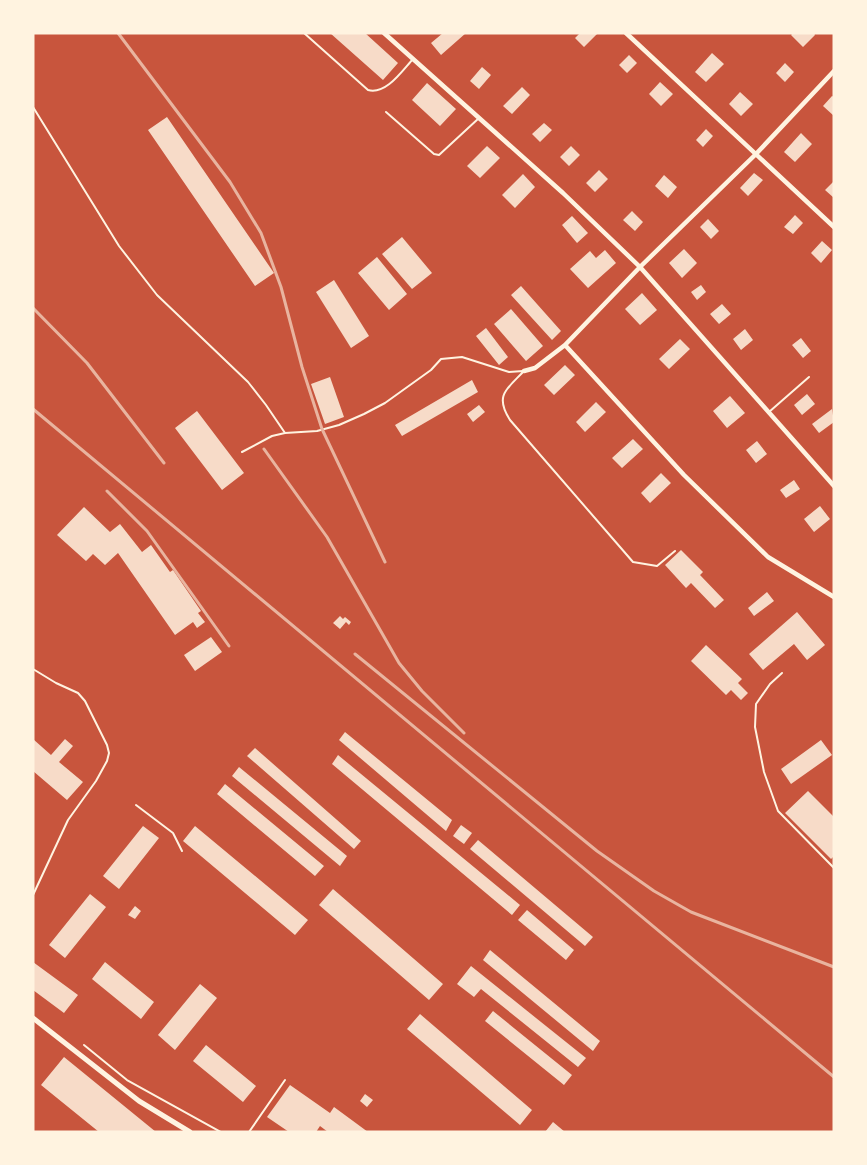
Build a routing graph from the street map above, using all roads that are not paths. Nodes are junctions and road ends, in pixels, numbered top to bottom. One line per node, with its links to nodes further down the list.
1 (304, 33): 4 (lane)
2 (384, 33): 4 (street)
3 (626, 33): 9 (street)
4 (413, 59): 8 (street)
5 (834, 71): 9 (street)
6 (33, 107): 16 (lane)
7 (386, 112): 8 (lane)
8 (479, 118): 11 (street)
9 (756, 154): 10 (street); 11 (street)
10 (834, 227)
11 (640, 267): 12 (street); 15 (street)
12 (565, 345): 13 (street); 20 (street)
13 (524, 371): 16 (lane); 19 (lane)
14 (809, 377): 15 (lane)
15 (768, 412): 18 (street)
16 (285, 433): 17 (lane)
17 (242, 452)
18 (834, 486)
19 (675, 550)
20 (834, 597)
21 (33, 669): 26 (lane)
22 (782, 673): 25 (lane)
23 (136, 805): 24 (lane)
24 (182, 851)
25 (834, 868)
26 (33, 895)
27 (33, 1018): 29 (street)
28 (285, 1080): 30 (lane)
29 (190, 1132)
30 (249, 1132)

